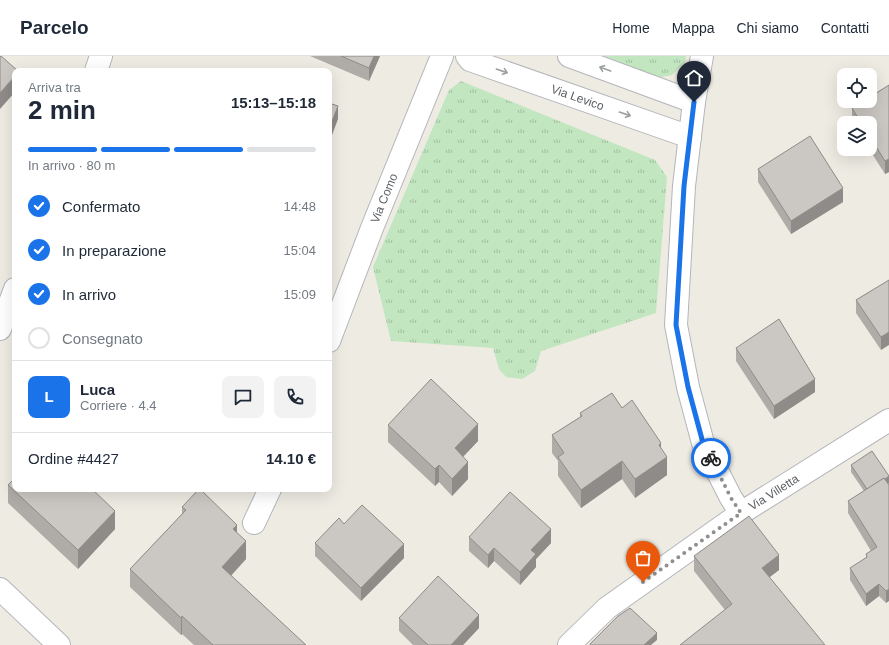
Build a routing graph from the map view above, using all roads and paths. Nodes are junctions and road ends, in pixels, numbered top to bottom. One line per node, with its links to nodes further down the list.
1 (101, 56): 6 (street)
2 (442, 56): 11 (street, Via Como)
3 (468, 56): 8 (street, Via Levico, one-way to 8)
4 (569, 56): 7 (street, one-way to 4)
5 (702, 56): 7 (street)
6 (97, 68)
7 (694, 102): 8 (street)
8 (690, 137): 14 (street)
9 (12, 297): 10 (street)
10 (0, 329)
11 (332, 333)
12 (889, 420): 14 (street, Via Villetta)
13 (269, 492): 15 (street)
14 (741, 513): 18 (street, Via Villetta)
15 (254, 523)
16 (0, 589): 17 (street)
17 (59, 645)
18 (569, 645)

